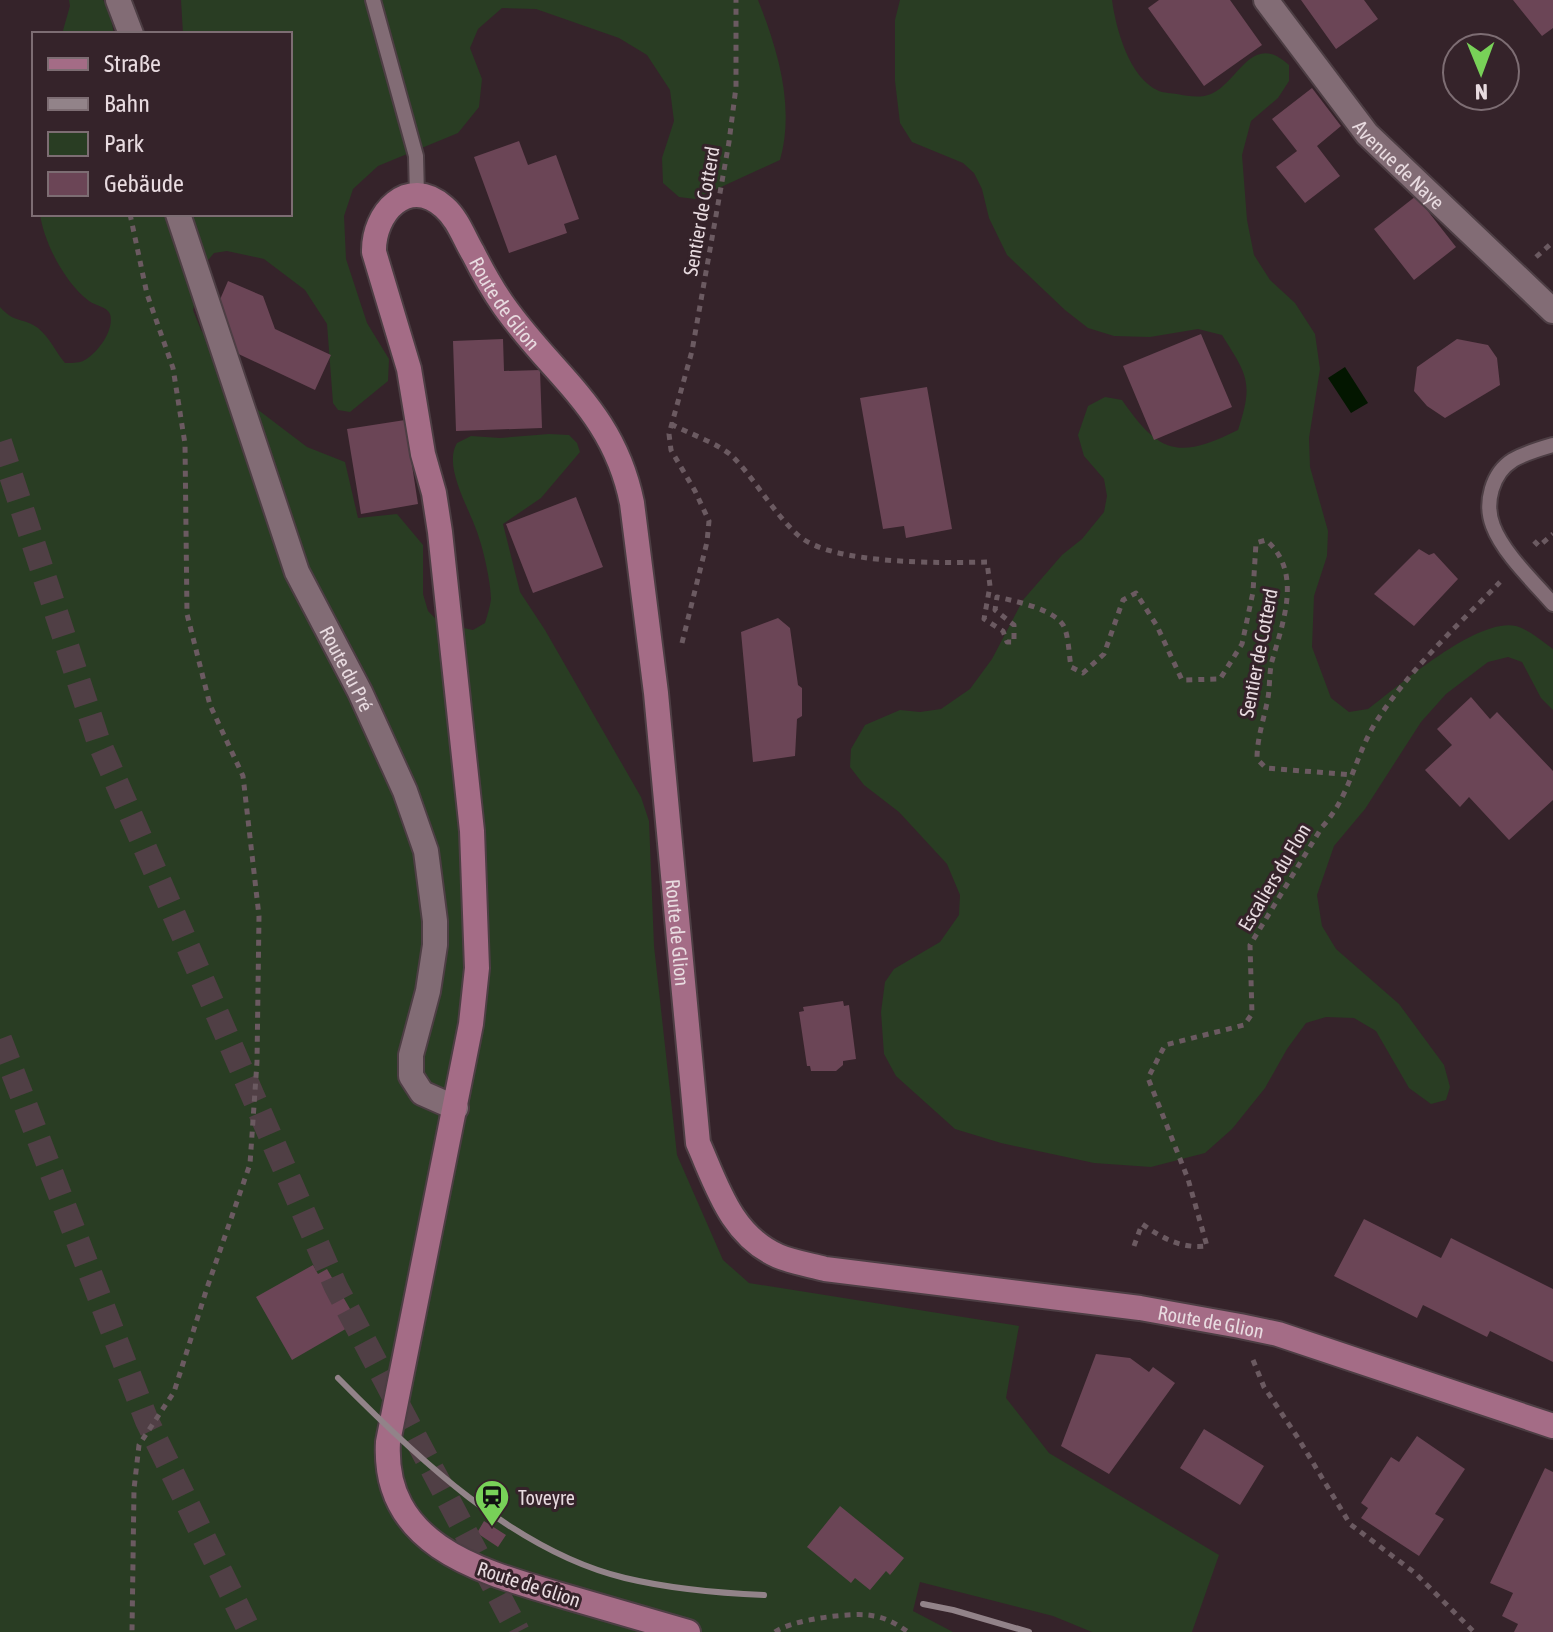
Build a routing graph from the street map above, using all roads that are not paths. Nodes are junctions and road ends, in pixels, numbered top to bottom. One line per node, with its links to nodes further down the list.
1 (118, 0): 4 (street)
2 (373, 0): 5 (lane)
3 (1266, 0): 7 (street, Avenue de Naye)
4 (130, 32)
5 (417, 196): 10 (street, Route de Glion); 11 (street, Route de Glion)
6 (179, 216): 10 (street, Route du Pré)
7 (1553, 311)
8 (1553, 445): 9 (lane)
9 (1553, 604)
10 (456, 1108): 12 (street, Route de Glion)
11 (1553, 1426)
12 (688, 1632)

